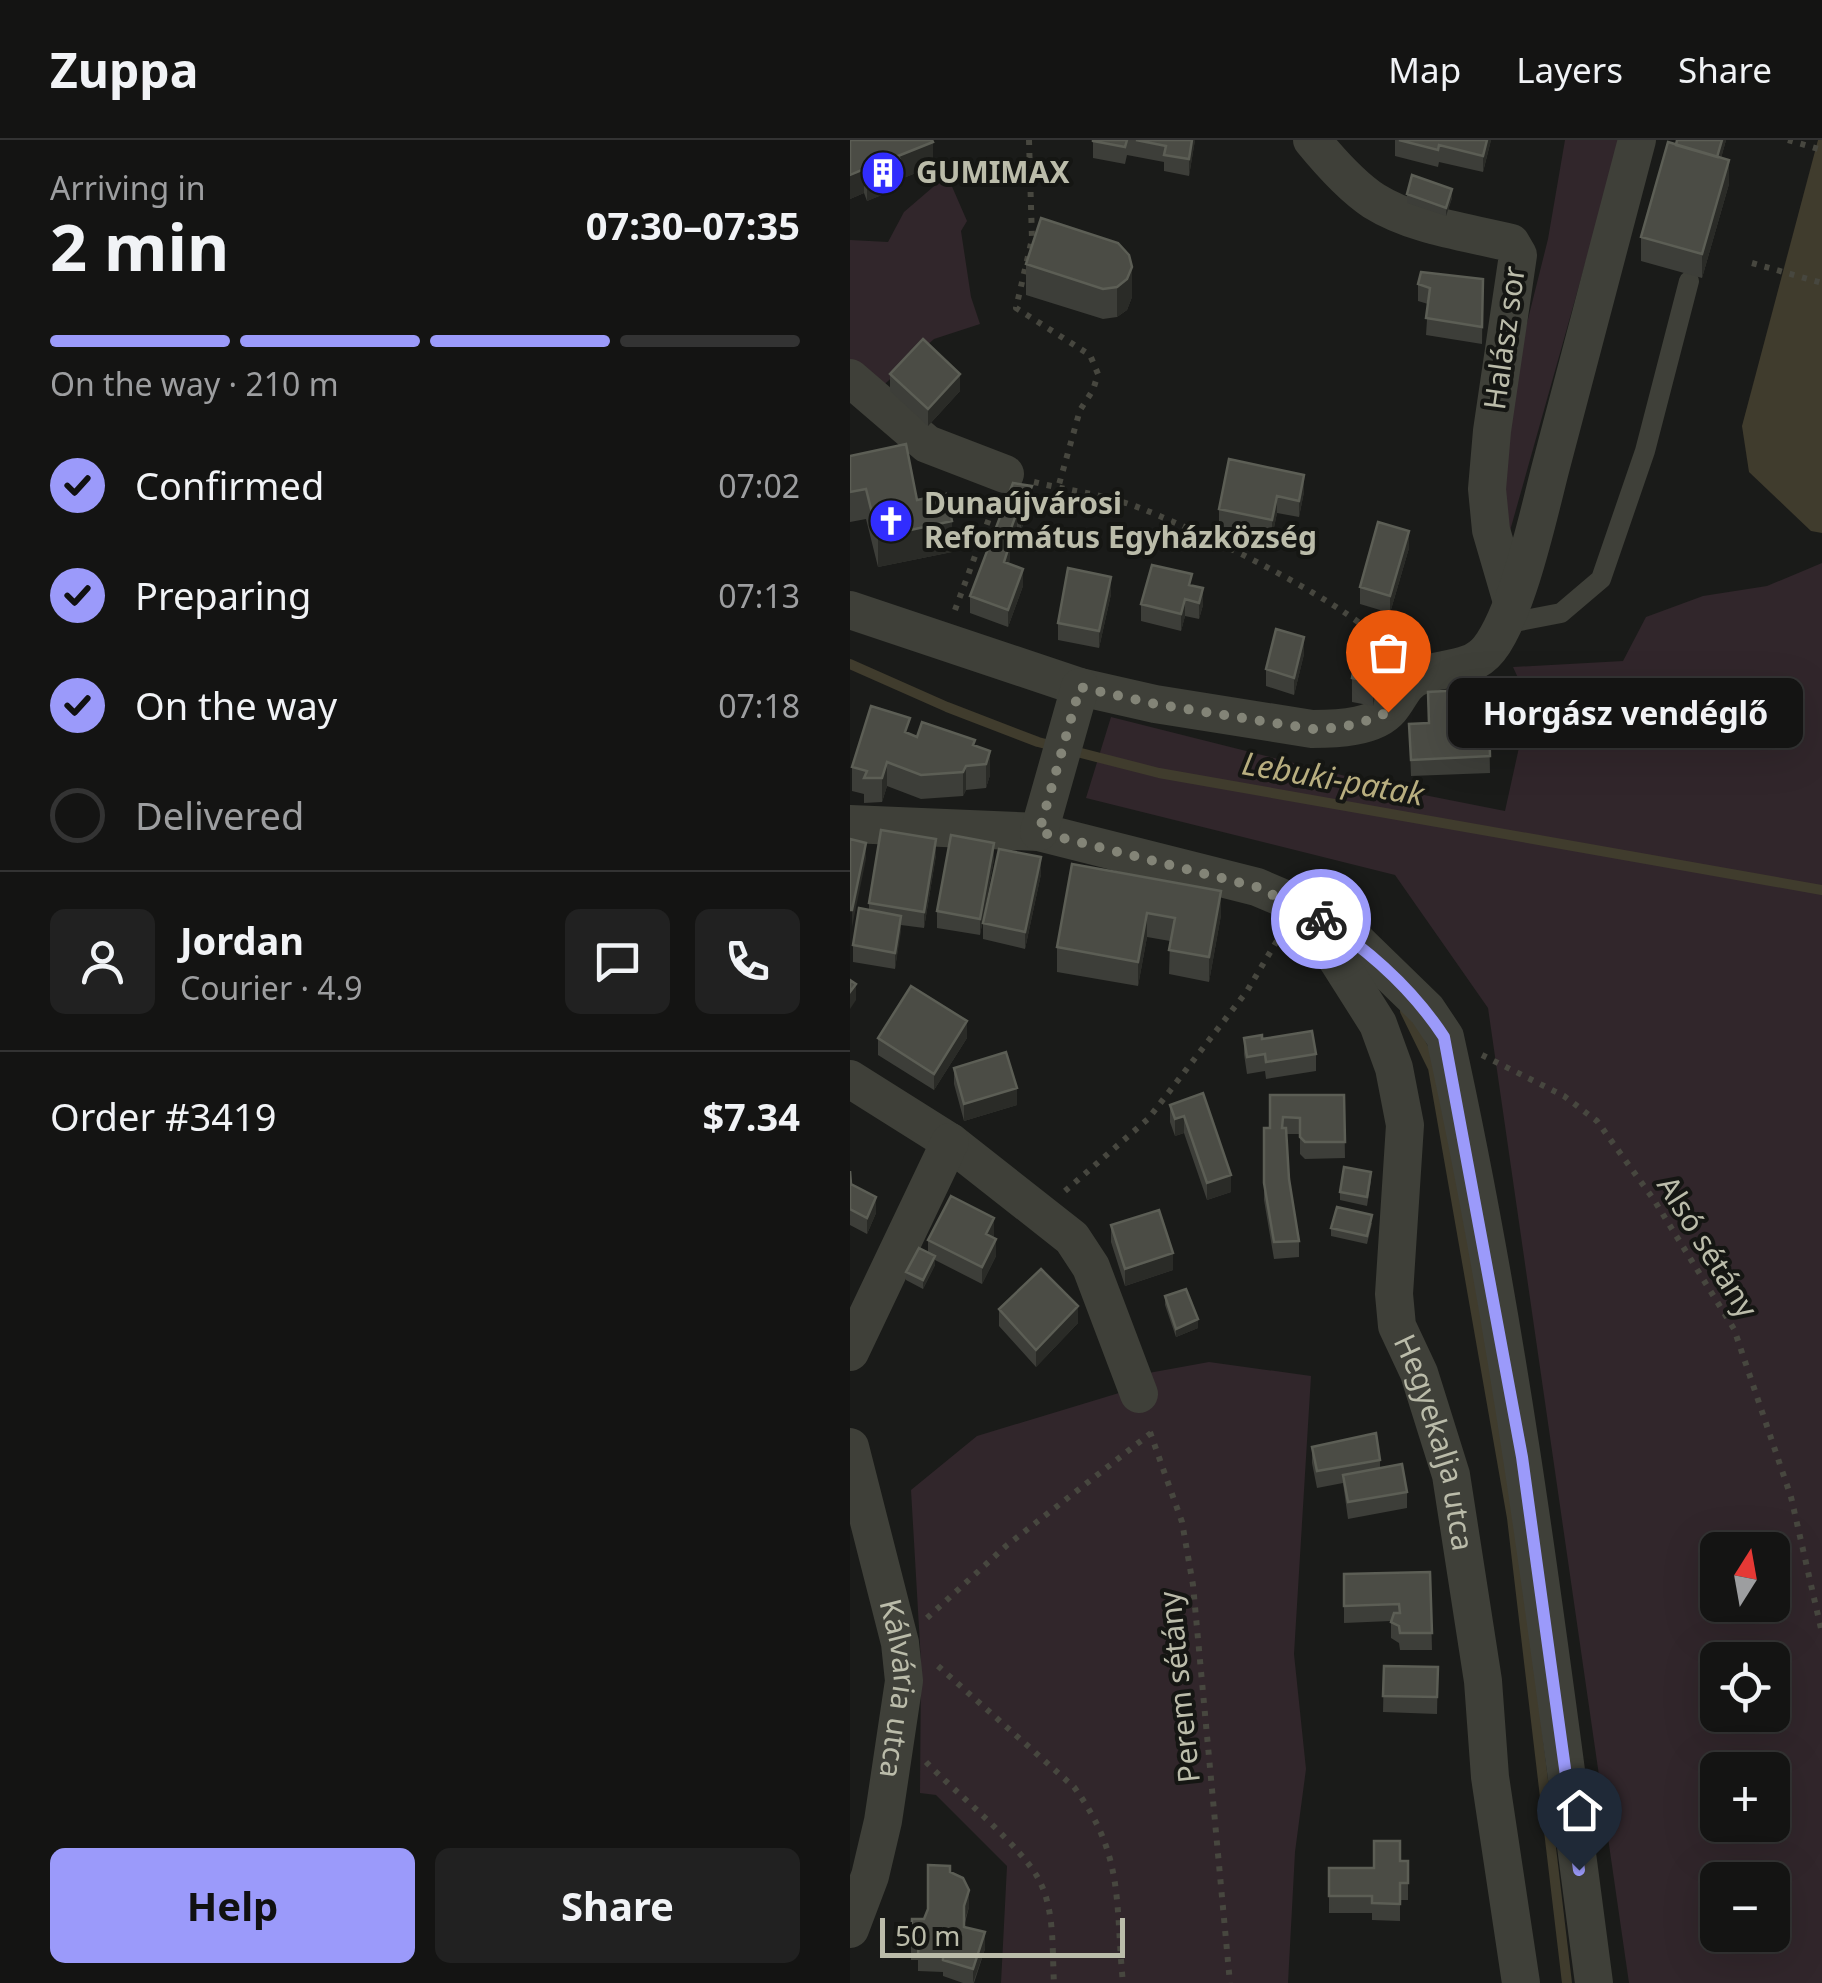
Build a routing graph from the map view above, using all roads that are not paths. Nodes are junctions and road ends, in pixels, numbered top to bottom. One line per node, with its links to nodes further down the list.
1 (1312, 140): 7 (street, Halász sor)
2 (1637, 140): 7 (street)
3 (1689, 281): 7 (lane)
4 (850, 378): 5 (street)
5 (1005, 474)
6 (850, 610): 8 (street)
7 (1508, 613): 8 (street)
8 (1075, 703): 10 (street)
9 (850, 824): 10 (street)
10 (1039, 832): 11 (street)
11 (1310, 912): 18 (street, Hegyekalja utca); 19 (street)
12 (850, 1079): 13 (street)
13 (950, 1142): 14 (street); 15 (street)
14 (851, 1348)
15 (1139, 1394)
16 (850, 1448): 17 (street, Kálvária utca)
17 (850, 1929)
18 (1521, 1983)
19 (1594, 1983)

